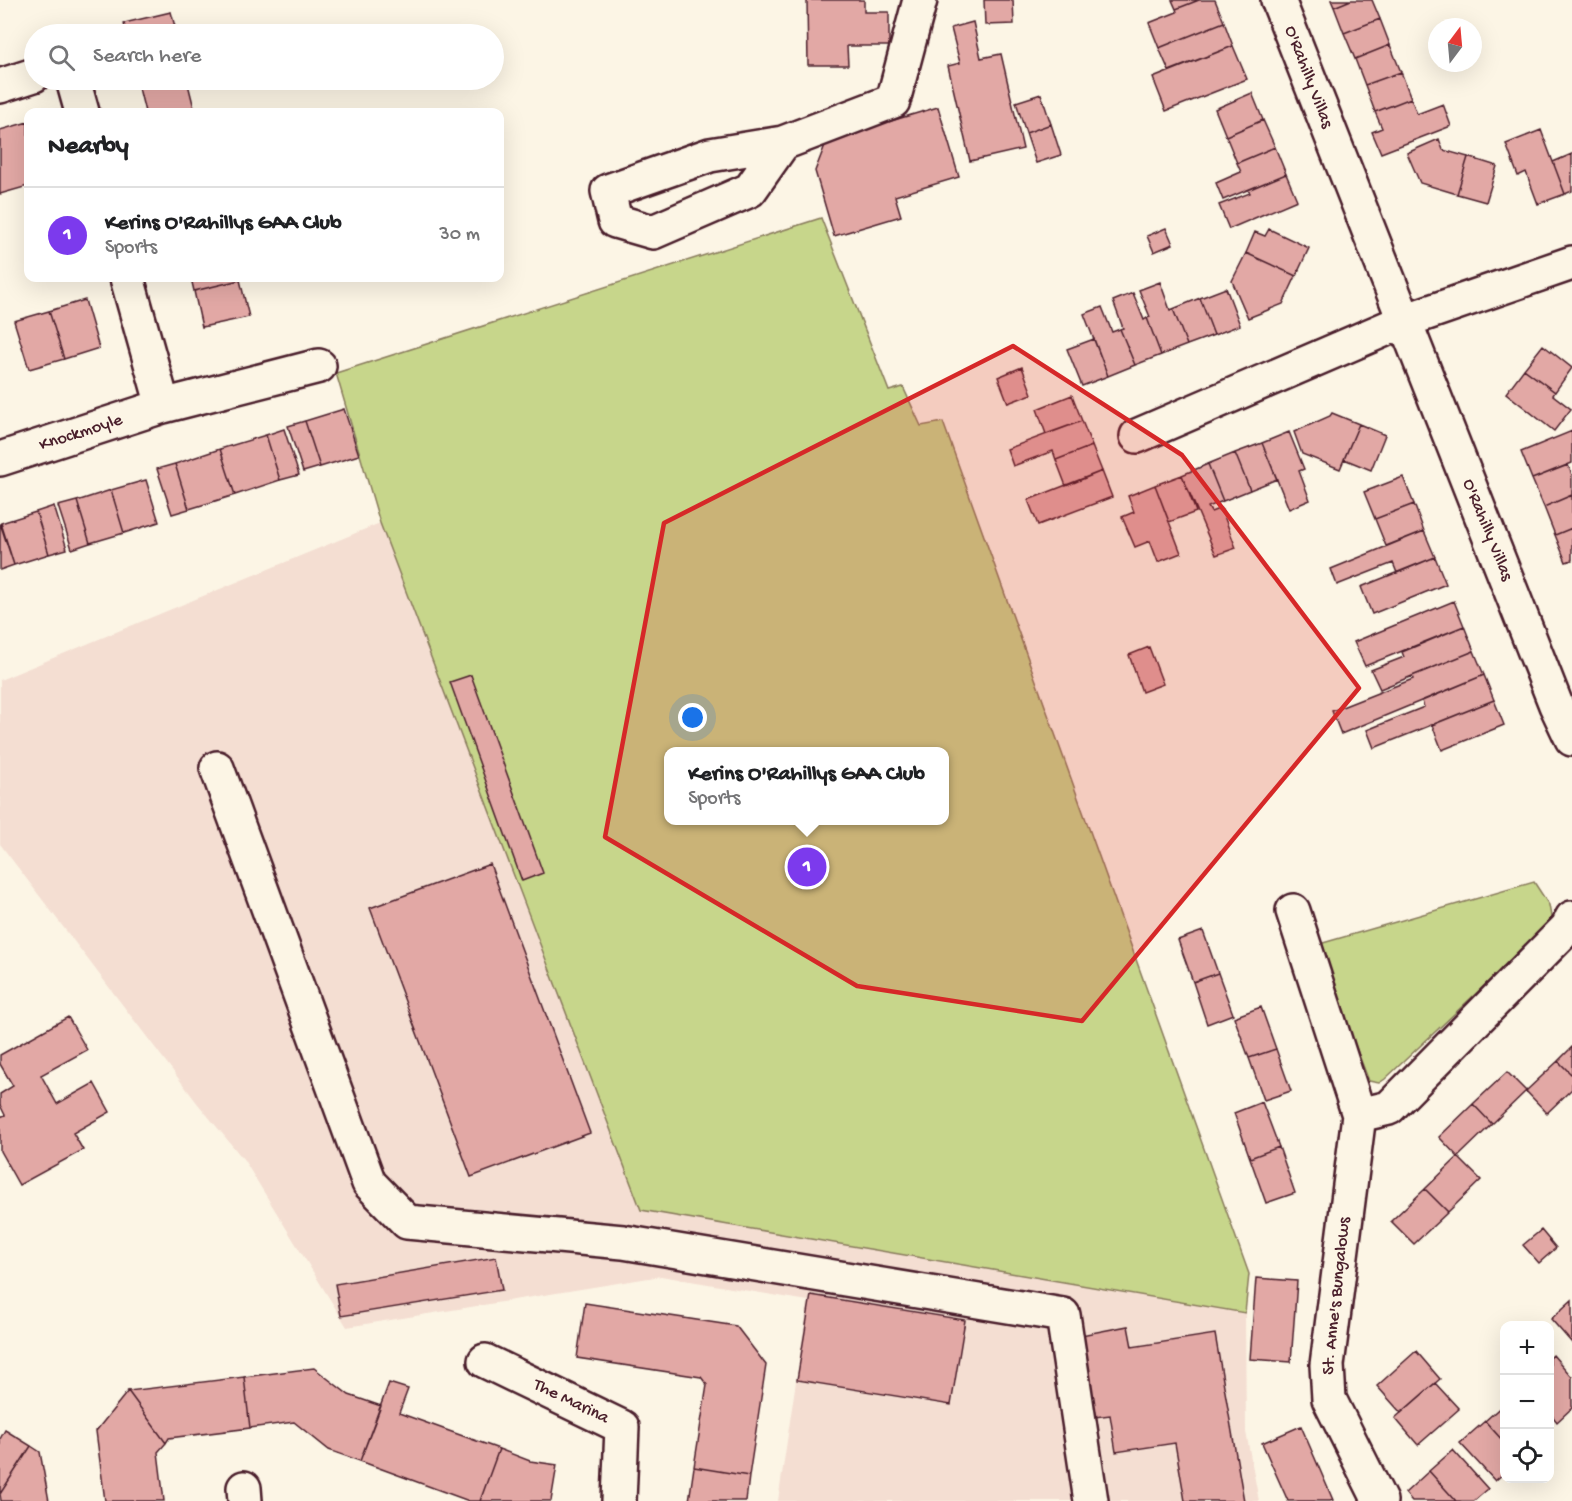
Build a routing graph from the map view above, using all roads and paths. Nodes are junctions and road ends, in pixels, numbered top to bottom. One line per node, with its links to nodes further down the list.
1 (920, 0): 7 (street)
2 (1278, 0): 10 (street, O'Rahilly Villas)
3 (24, 78): 4 (street)
4 (0, 86)
5 (76, 90): 6 (street)
6 (81, 108)
7 (783, 143): 7 (street)
8 (1572, 263): 10 (street)
9 (128, 282): 12 (street)
10 (1404, 321): 13 (street); 15 (street, O'Rahilly Villas)
11 (319, 366): 12 (street, Knockmoyle)
12 (163, 406): 14 (street, Knockmoyle)
13 (1137, 436)
14 (0, 459)
15 (1572, 739)
16 (217, 768): 22 (street)
17 (1293, 911): 19 (street, St. Anne's Bungalows)
18 (1572, 918): 19 (street)
19 (1359, 1116): 23 (street, St. Anne's Bungalows)
20 (485, 1361): 21 (street, The Marina)
21 (619, 1501)
22 (1091, 1501)
23 (1380, 1501)

